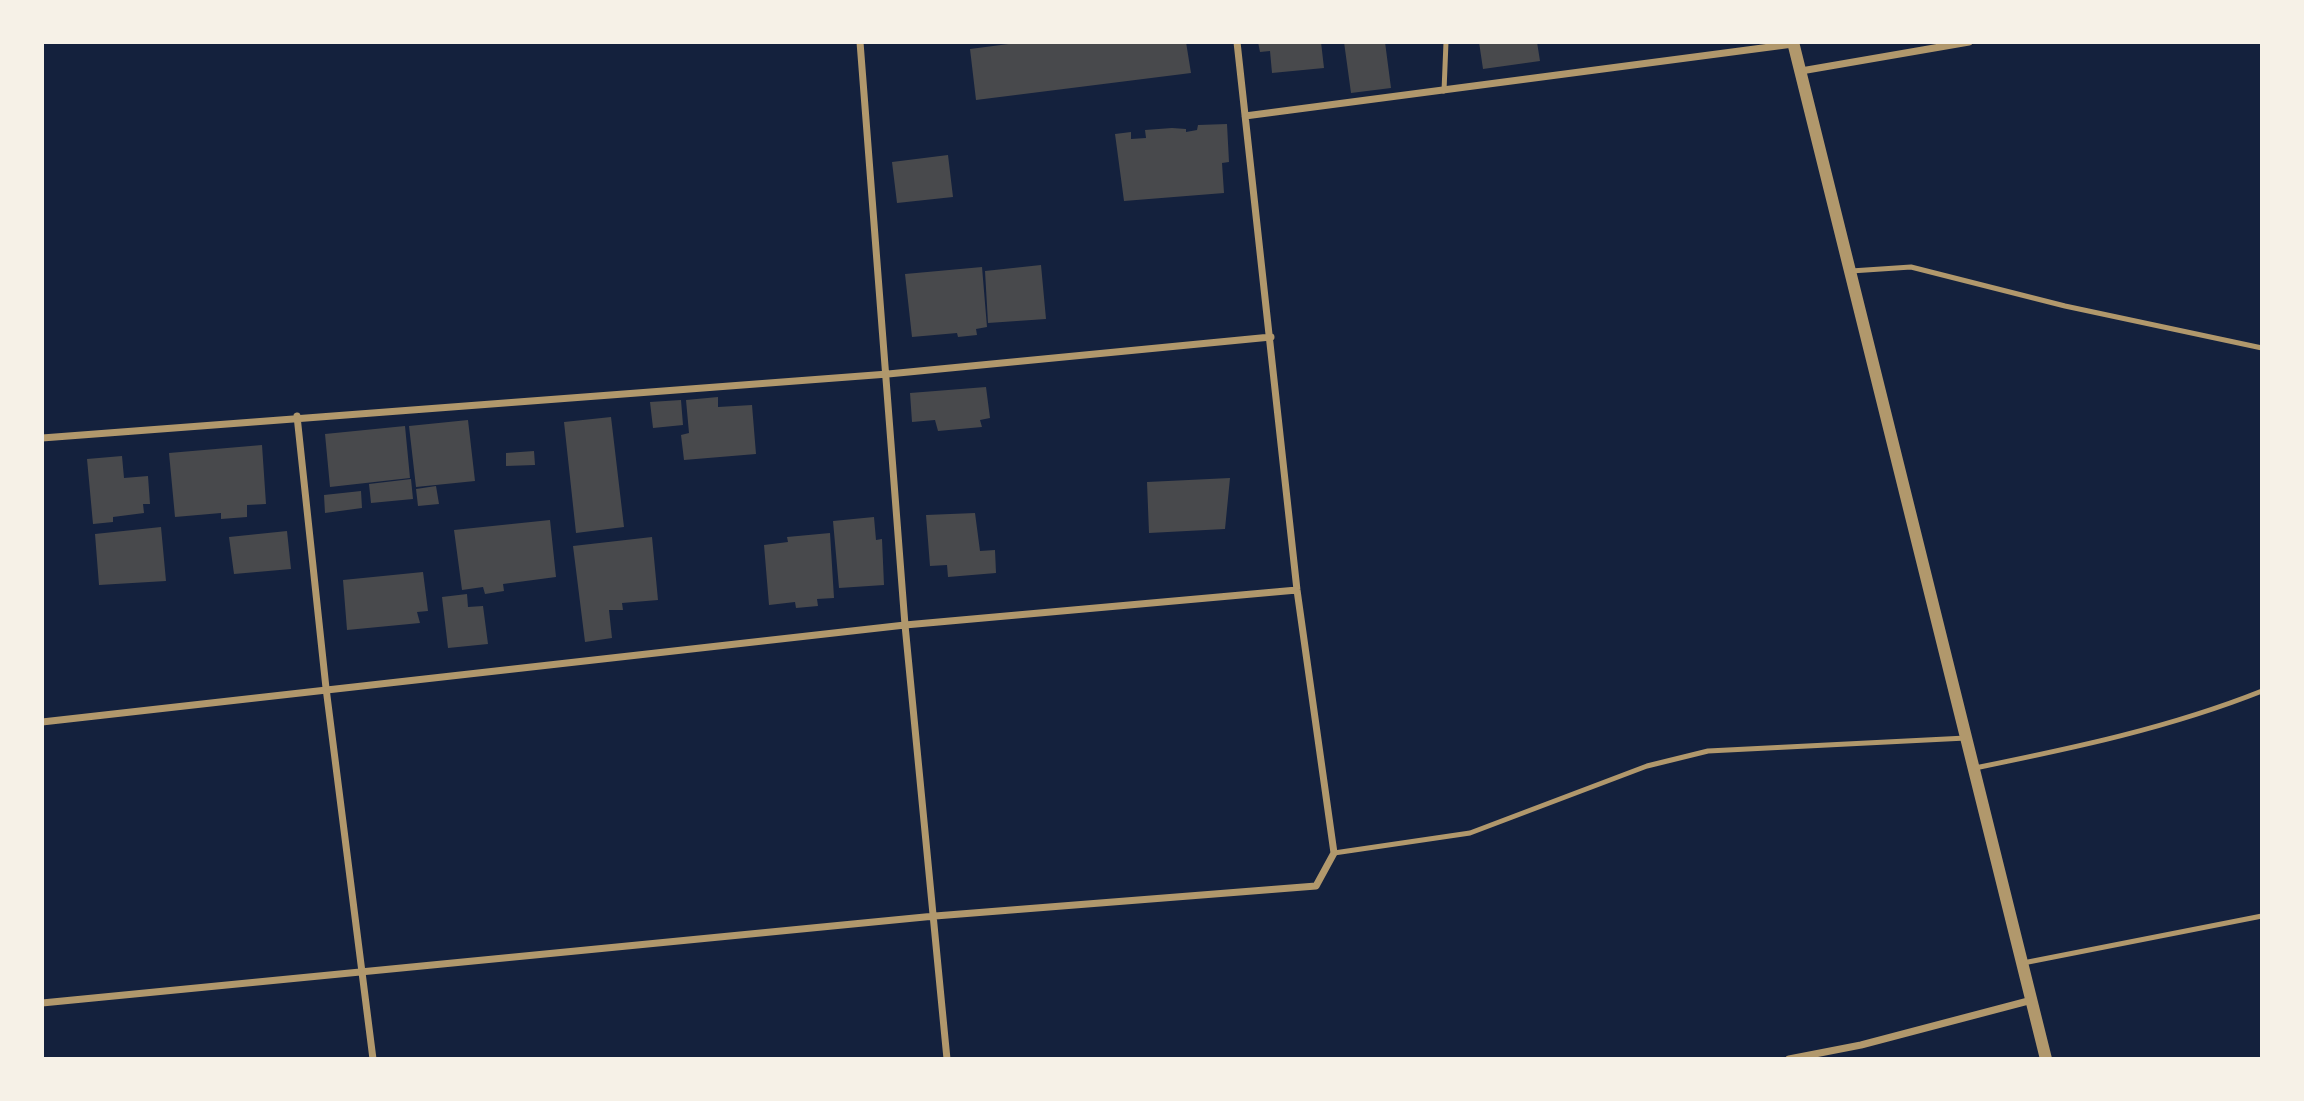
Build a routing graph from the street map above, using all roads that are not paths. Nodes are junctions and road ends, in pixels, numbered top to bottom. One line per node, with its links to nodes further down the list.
1 (860, 42): 12 (street)
2 (1237, 42): 8 (street)
3 (1446, 42): 7 (lane)
4 (1969, 42): 6 (street)
5 (1793, 43): 6 (street); 7 (street)
6 (1801, 71): 9 (street)
7 (1444, 91): 8 (street)
8 (1245, 116): 10 (street)
9 (1848, 271): 11 (lane); 20 (street)
10 (1271, 337): 12 (street); 15 (street)
11 (2262, 348)
12 (888, 373): 13 (street); 16 (street)
13 (297, 416): 14 (street); 17 (street)
14 (42, 438)
15 (1297, 590): 16 (street); 22 (street)
16 (905, 625): 17 (street); 23 (street)
17 (326, 688): 19 (street); 26 (street)
18 (2262, 691): 21 (lane)
19 (42, 722)
20 (1966, 737): 21 (street); 22 (lane)
21 (1974, 768): 25 (street)
22 (1334, 853): 23 (street)
23 (934, 916): 26 (street); 30 (street)
24 (2262, 916): 25 (lane)
25 (2023, 963): 27 (street)
26 (363, 970): 28 (street); 29 (street)
27 (2032, 1000): 31 (street); 32 (street)
28 (42, 1003)
29 (373, 1059)
30 (947, 1059)
31 (1789, 1059)
32 (2046, 1059)

